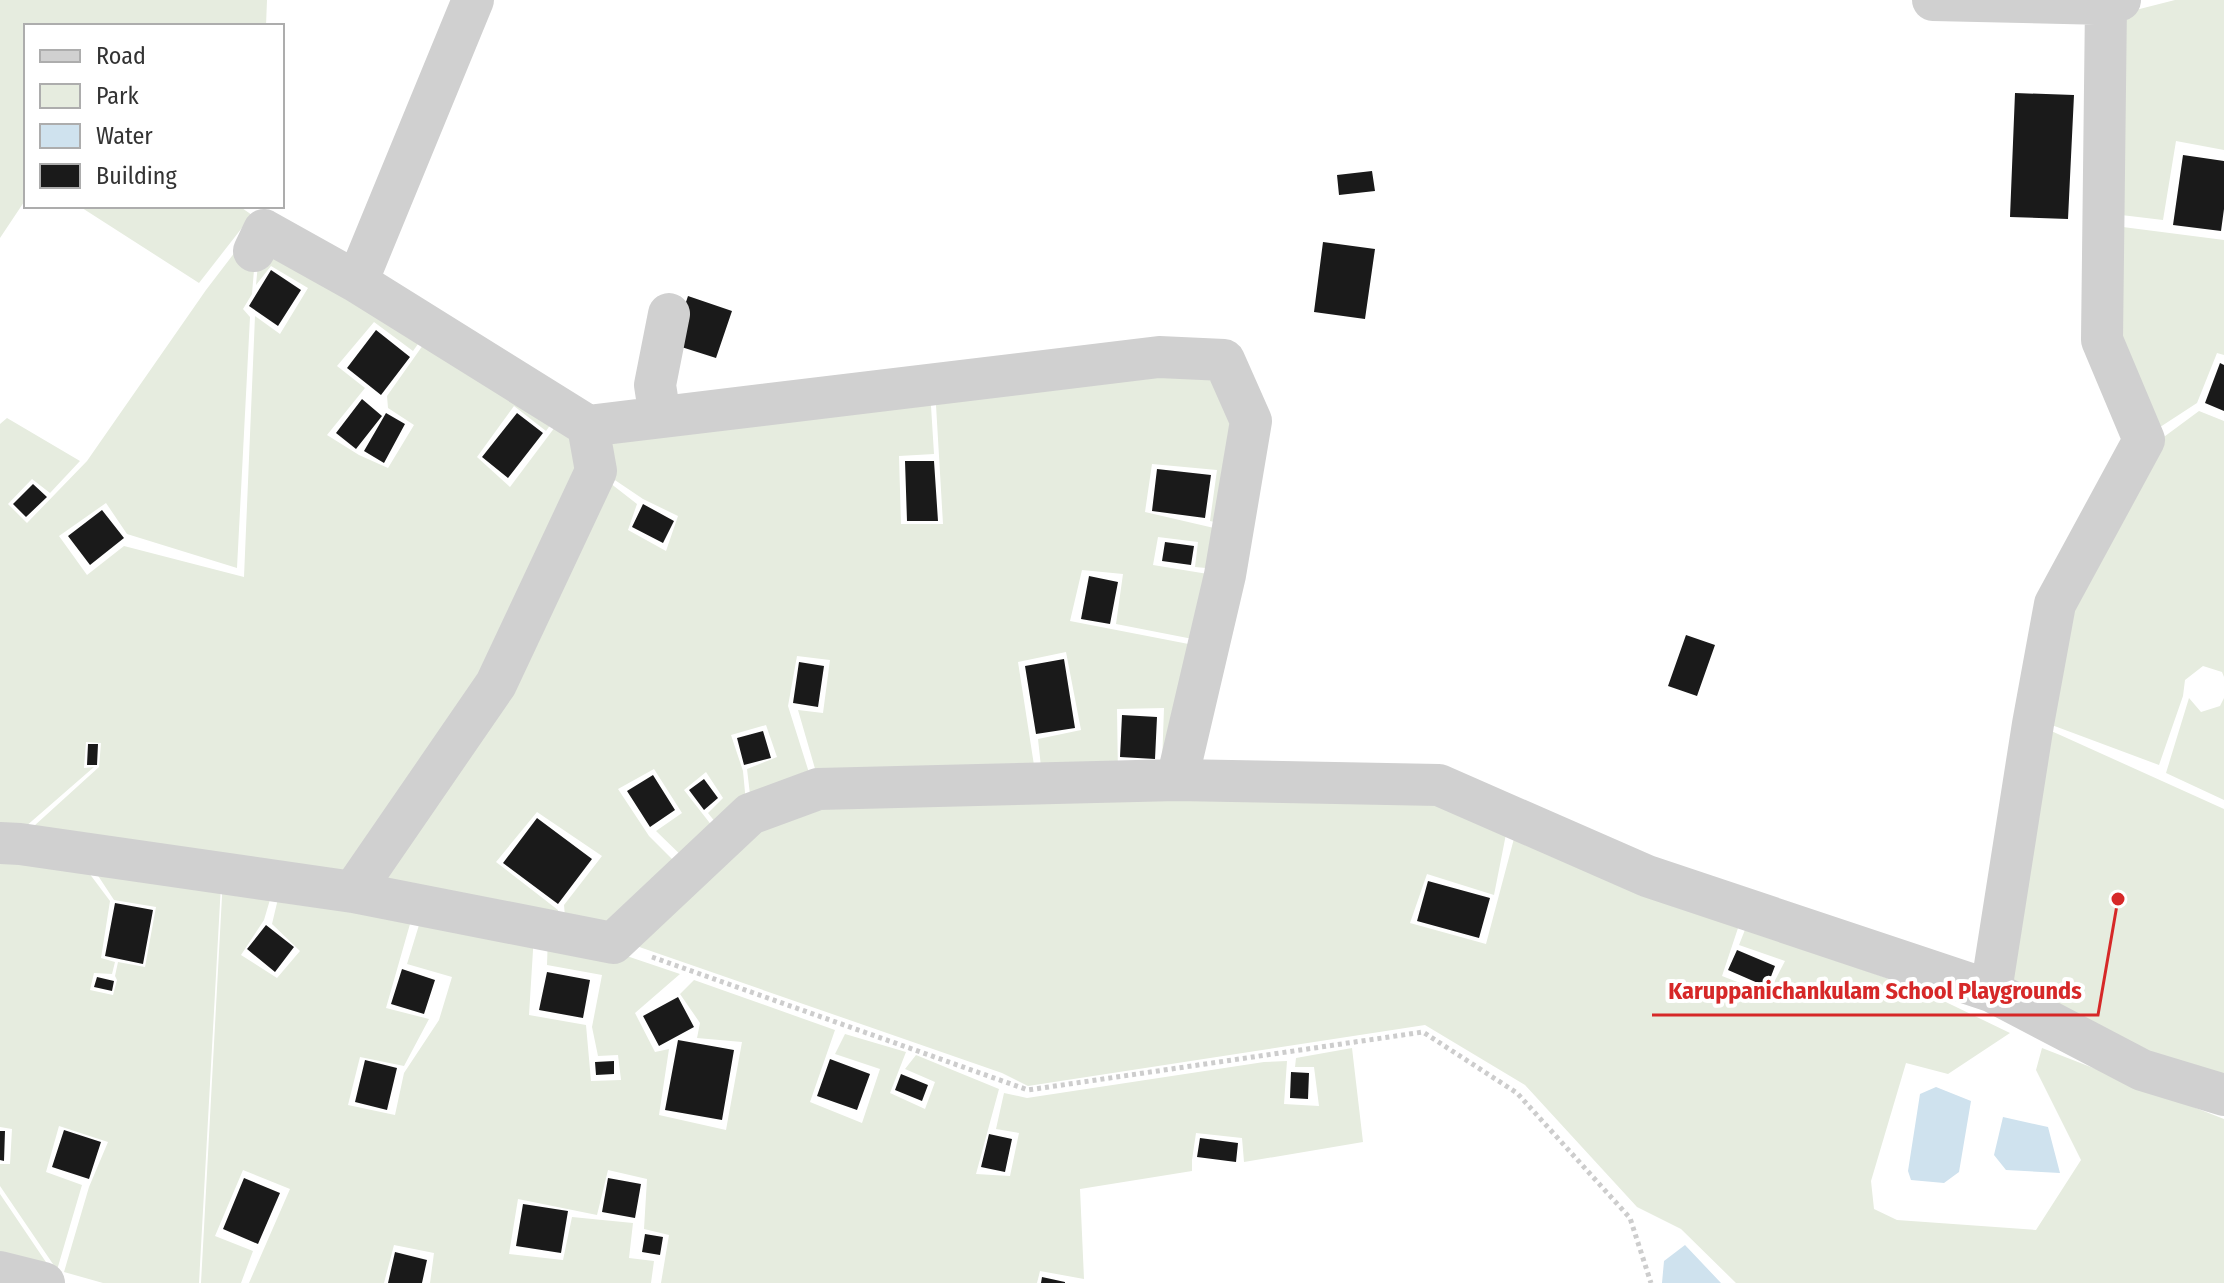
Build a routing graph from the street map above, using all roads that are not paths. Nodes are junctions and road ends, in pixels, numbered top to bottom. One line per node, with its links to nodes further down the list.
1 (473, 0): 5 (street)
2 (1933, 0): 3 (street)
3 (2113, 2): 12 (street)
4 (254, 251): 5 (street)
5 (357, 282): 8 (street)
6 (669, 314): 7 (street)
7 (660, 417): 8 (street); 9 (street)
8 (588, 426): 11 (street)
9 (1177, 780): 11 (street); 12 (street)
10 (0, 843): 11 (street)
11 (353, 892)
12 (1991, 991): 13 (street)
13 (2224, 1095)
14 (0, 1272): 15 (street)
15 (44, 1283)

